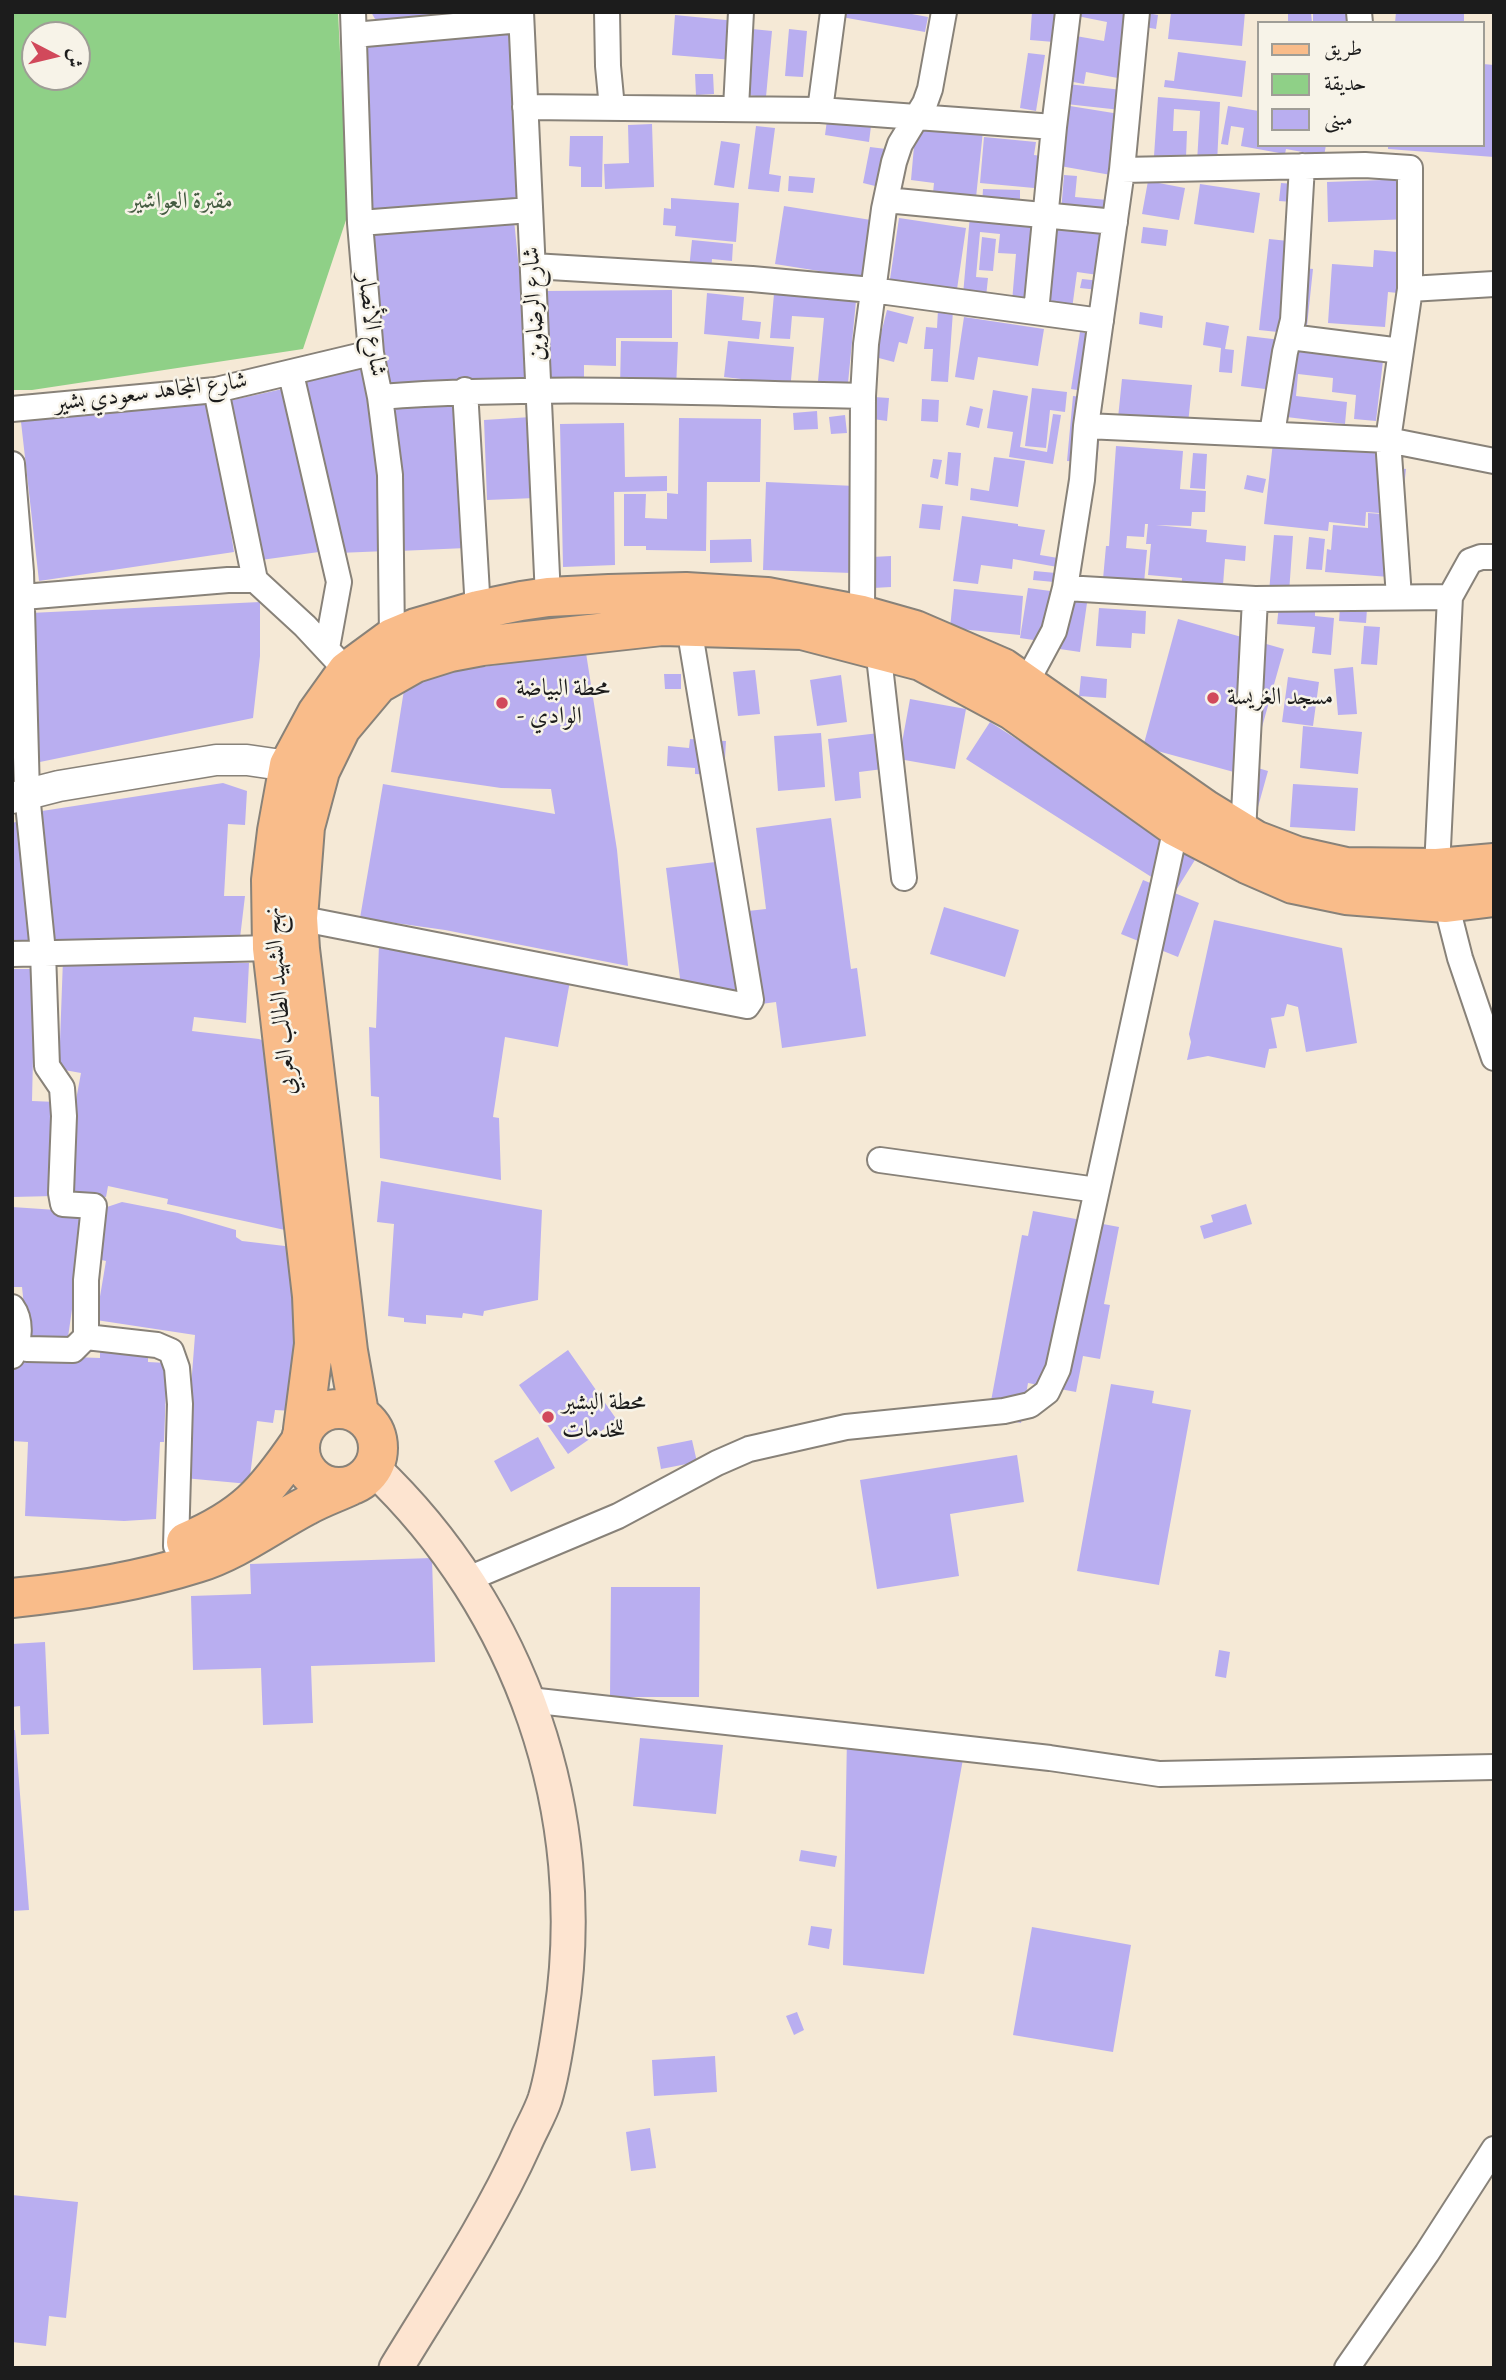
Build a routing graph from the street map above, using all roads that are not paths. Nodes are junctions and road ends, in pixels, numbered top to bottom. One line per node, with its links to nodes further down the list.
1 (607, 12): 10 (street)
2 (741, 12): 11 (street)
3 (833, 12): 12 (street)
4 (944, 12): 13 (street)
5 (1068, 12): 14 (street)
6 (1137, 12): 17 (street)
7 (521, 16): 8 (street); 9 (street, شارع الرضاوين)
8 (354, 24): 22 (street, شارع الأنصار)
9 (525, 107): 10 (street); 19 (street, شارع الرضاوين)
10 (612, 108): 11 (street)
11 (736, 108): 12 (street)
12 (820, 110): 13 (street)
13 (916, 117): 14 (street); 18 (street)
14 (1054, 127): 20 (street)
15 (1365, 155): 16 (street); 25 (street)
16 (1302, 166): 17 (street); 29 (street)
17 (1122, 170): 21 (street)
18 (886, 200): 20 (street); 26 (street)
19 (530, 210): 22 (street); 23 (street, شارع الرضاوين)
20 (1045, 215): 21 (street); 27 (street)
21 (1115, 222): 28 (street)
22 (359, 223): 31 (street, شارع الأنصار)
23 (533, 266): 26 (street); 35 (street, شارع الرضاوين)
24 (1494, 284): 25 (street)
25 (1410, 289): 30 (street)
26 (872, 290): 27 (street); 36 (street)
27 (1036, 312): 28 (street)
28 (1101, 321): 39 (street)
29 (1290, 337): 30 (street); 40 (street)
30 (1401, 351): 41 (street)
31 (370, 353): 32 (street, شارع المجاهد سعودي بشير); 37 (street, شارع الأنصار)
32 (291, 374): 33 (street, شارع المجاهد سعودي بشير); 57 (street)
33 (216, 390): 38 (street, شارع المجاهد سعودي بشير); 46 (street)
34 (465, 390): 35 (street); 37 (street); 53 (street)
35 (539, 390): 36 (street); 49 (street, شارع الرضاوين)
36 (863, 396): 55 (street)
37 (380, 397): 56 (street, شارع الأنصار)
38 (12, 409)
39 (1086, 426): 40 (street); 47 (street)
40 (1272, 434): 41 (street)
41 (1388, 440): 42 (street); 50 (street)
42 (1494, 461)
43 (12, 464): 45 (street)
44 (1494, 557): 51 (street)
45 (17, 573): 48 (street)
46 (255, 580): 48 (street); 57 (street)
47 (1065, 588): 52 (street); 58 (street)
48 (23, 597): 60 (street)
49 (548, 597): 53 (main road); 55 (main road)
50 (1399, 597): 51 (street); 52 (street)
51 (1450, 597): 65 (street)
52 (1255, 599): 62 (street)
53 (478, 610): 56 (main road)
54 (689, 627): 55 (main road); 56 (main road); 67 (street)
55 (870, 631): 58 (main road); 61 (main road); 64 (street)
56 (408, 643): 57 (main road, نهج الشهيد الطالب العربي); 59 (main road, نهج الشهيد الطالب العربي)
57 (337, 660): 59 (main road, نهج الشهيد الطالب العربي)
58 (1027, 683): 62 (main road)
59 (304, 768): 60 (street); 67 (main road, نهج الشهيد الطالب العربي); 68 (main road, نهج الشهيد الطالب العربي)
60 (20, 796): 69 (street)
61 (1176, 827): 65 (main road); 73 (street)
62 (1243, 833): 65 (main road)
63 (1494, 863): 65 (main road)
64 (904, 878)
65 (1441, 886): 66 (main road); 71 (street)
66 (1494, 897)
67 (298, 918): 77 (main road, نهج الشهيد الطالب العربي)
68 (272, 948): 69 (street); 78 (main road, نهج الشهيد الطالب العربي)
69 (43, 952): 70 (street); 75 (street)
70 (12, 954)
71 (1494, 1058)
72 (880, 1160): 73 (street)
73 (1097, 1191): 82 (street)
74 (12, 1307): 76 (street)
75 (86, 1337): 76 (street); 80 (street)
76 (15, 1350)
77 (359, 1413): 78 (main road); 79 (main road)
78 (302, 1436): 79 (main road); 80 (main road, نهج الشهيد الطالب العربي)
79 (362, 1477): 82 (main road); 83 (main road)
80 (176, 1546): 81 (main road, نهج الشهيد الطالب العربي)
81 (12, 1572)
82 (468, 1579): 84 (main road)
83 (12, 1598)
84 (529, 1700): 85 (street); 87 (main road)
85 (1494, 1767)
86 (1494, 2149): 88 (street)
87 (396, 2368)
88 (1347, 2368)

